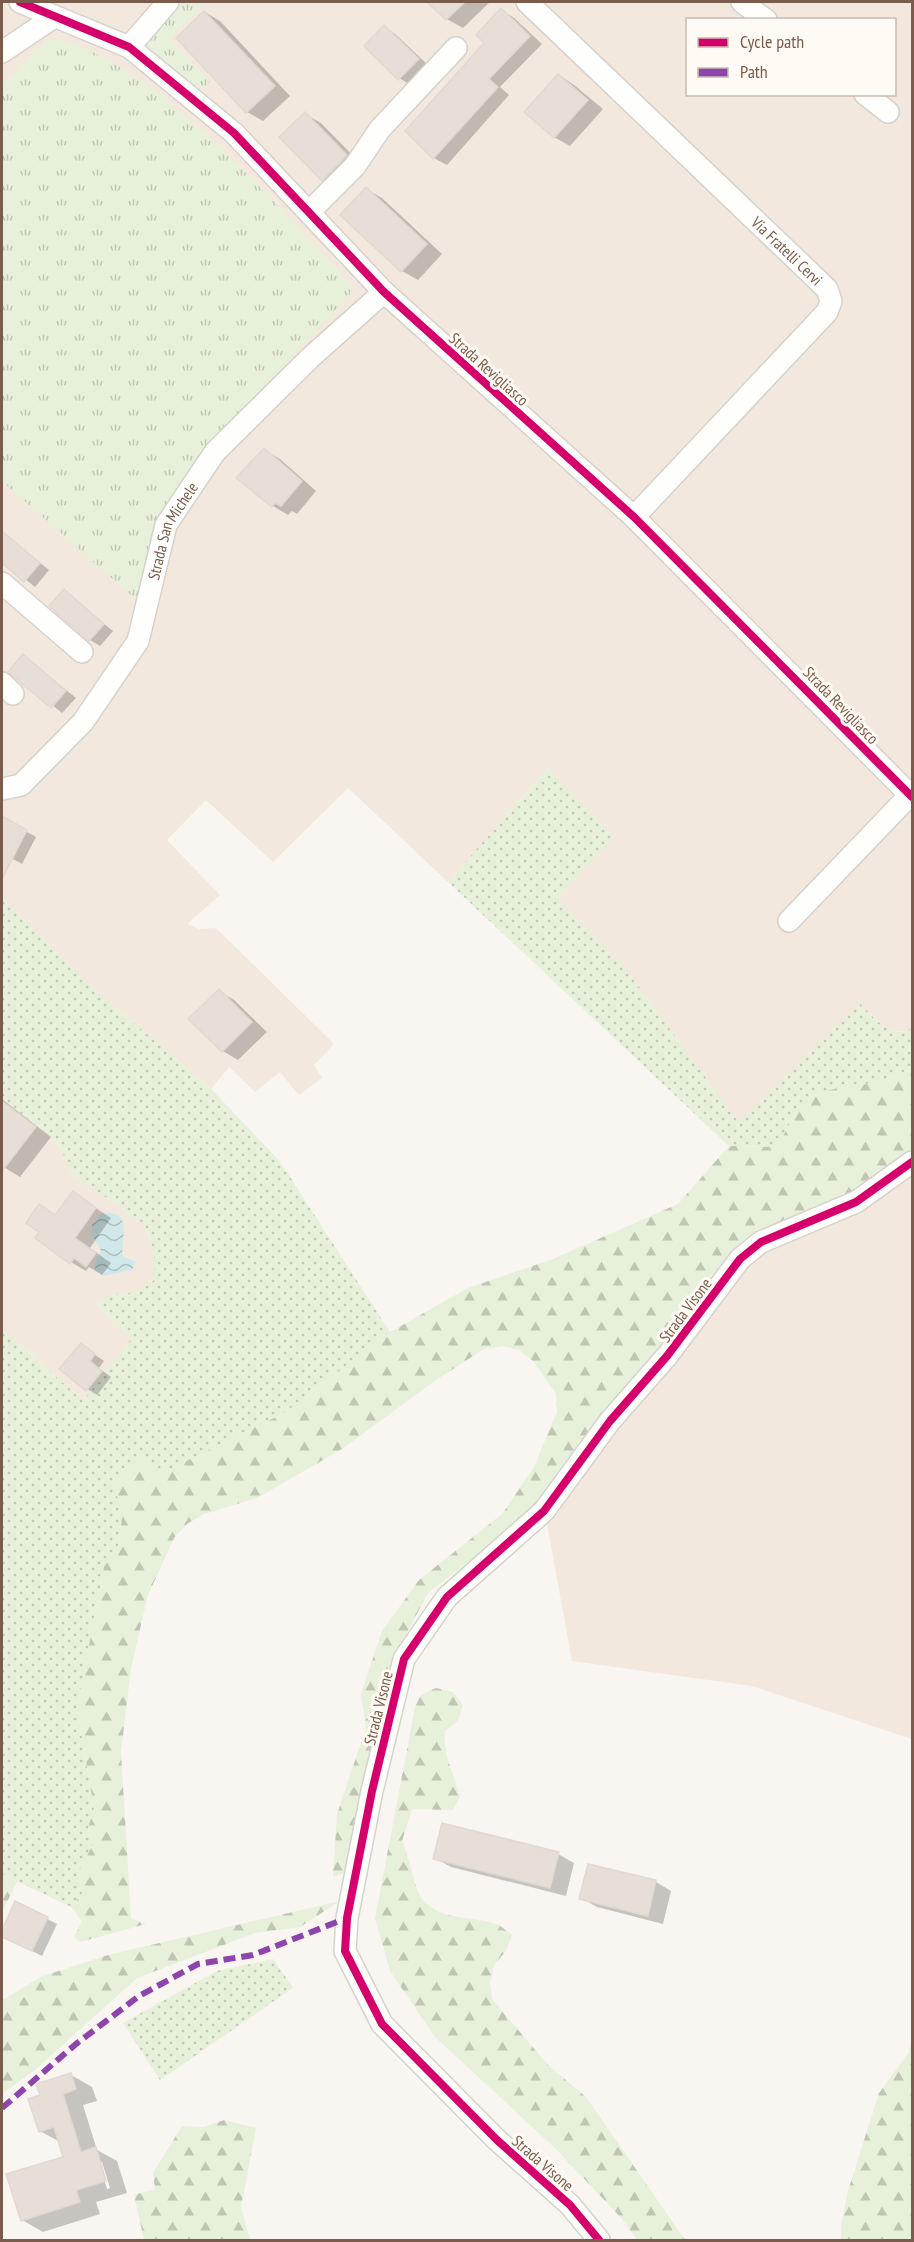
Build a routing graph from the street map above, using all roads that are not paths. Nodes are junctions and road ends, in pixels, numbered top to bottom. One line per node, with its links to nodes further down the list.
1 (20, 2): 5 (street, Strada Revigliasco)
2 (168, 2): 7 (street)
3 (527, 2): 14 (street, Via Fratelli Cervi)
4 (742, 2): 6 (street)
5 (54, 17): 7 (street, Strada Revigliasco); 9 (street)
6 (763, 18)
7 (129, 46): 12 (street, Strada Revigliasco)
8 (456, 48): 12 (street)
9 (2, 52)
10 (868, 96): 11 (street)
11 (888, 112)
12 (309, 213): 13 (street, Strada Revigliasco)
13 (384, 292): 14 (street, Strada Revigliasco); 17 (street, Strada San Michele)
14 (634, 517): 18 (street, Strada Revigliasco)
15 (2, 583): 16 (street)
16 (82, 652)
17 (2, 789)
18 (911, 796): 19 (street, Strada Revigliasco)
19 (789, 921)
20 (912, 1162): 21 (street, Strada Visone)
21 (599, 2241)

